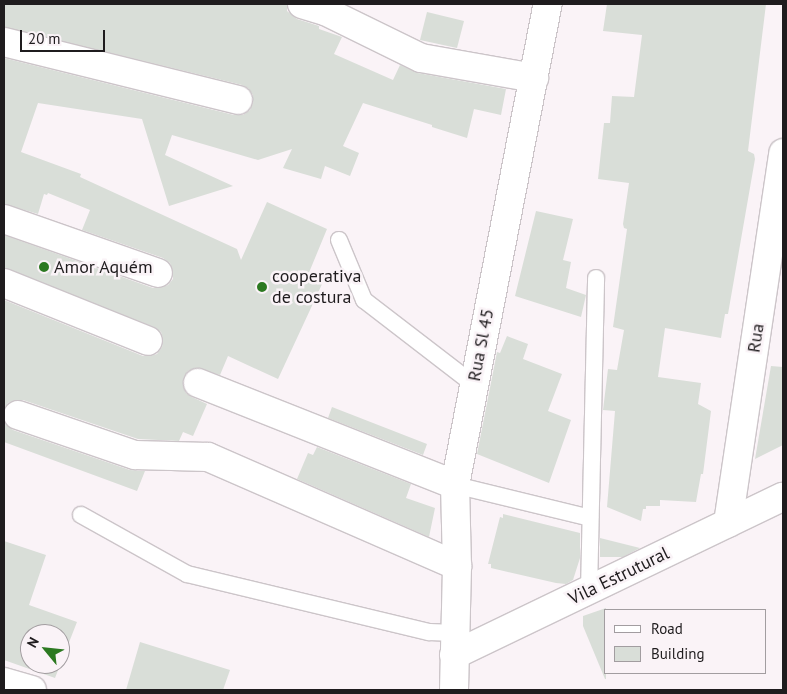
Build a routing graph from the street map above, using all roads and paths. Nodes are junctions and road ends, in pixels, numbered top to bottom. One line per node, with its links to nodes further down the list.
1 (302, 4): 4 (street)
2 (548, 4): 4 (street, Rua Sl 45)
3 (4, 42): 5 (street)
4 (534, 78): 14 (street, Rua Sl 45)
5 (238, 100)
6 (783, 153): 20 (street, Rua)
7 (4, 219): 9 (street)
8 (339, 240): 14 (lane)
9 (158, 273)
10 (596, 278): 19 (lane)
11 (4, 283): 12 (street)
12 (148, 341)
13 (198, 383): 16 (street)
14 (473, 384): 16 (street, Rua Sl 45)
15 (18, 415): 21 (street)
16 (455, 486): 19 (lane); 21 (street, Rua Sl 45)
17 (783, 497): 20 (street, Vila Estrutural)
18 (81, 515): 23 (lane)
19 (590, 518): 22 (lane)
20 (728, 523): 22 (street, Vila Estrutural)
21 (457, 566): 23 (street, Rua Sl 45)
22 (589, 591): 23 (street, Vila Estrutural)
23 (455, 644): 26 (street, Rua Sl 45)
24 (4, 682): 25 (street)
25 (32, 690)
26 (454, 690)

